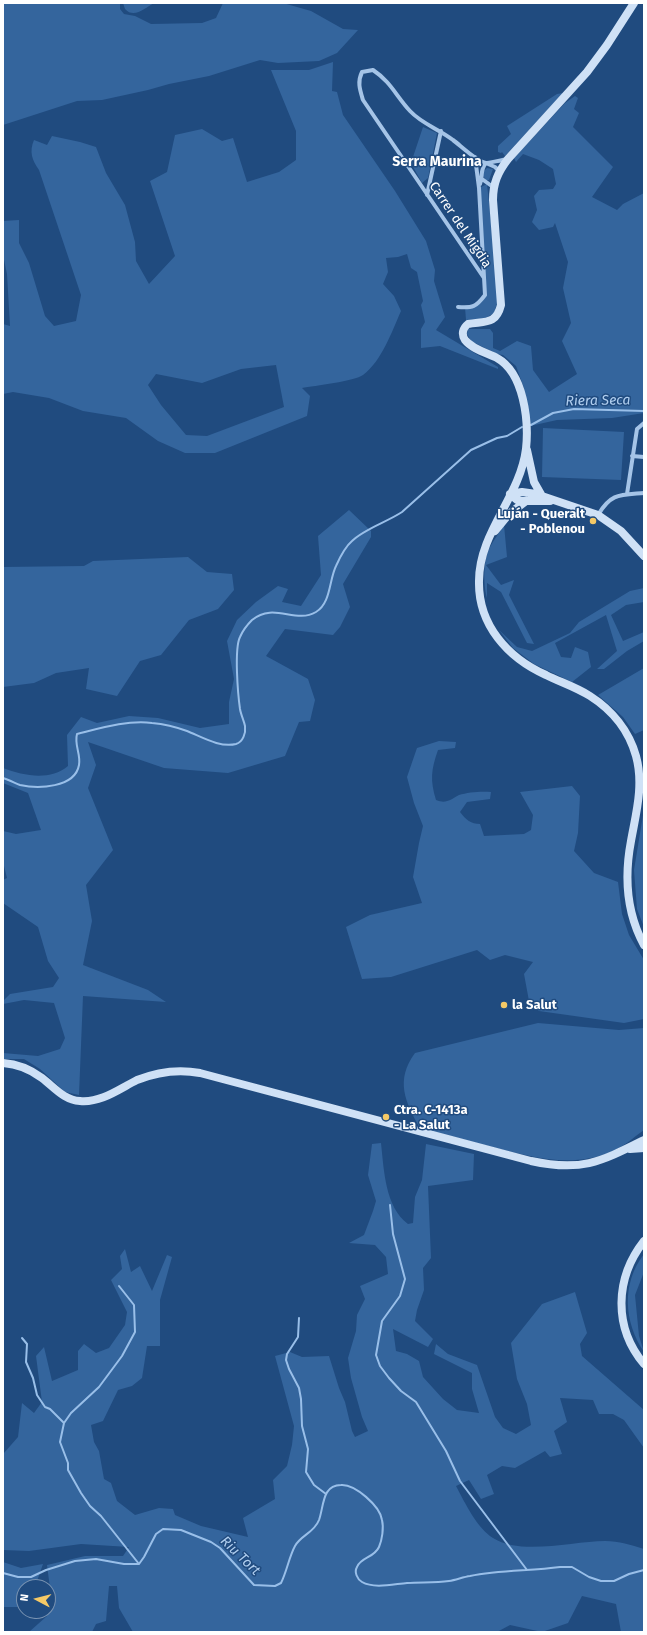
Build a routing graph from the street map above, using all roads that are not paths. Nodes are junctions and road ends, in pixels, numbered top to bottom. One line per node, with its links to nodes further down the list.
1 (634, 3): 4 (main road)
2 (442, 131): 3 (street, Carrer del Migdia); 10 (street); 10 (street, Carrer del Migdia)
3 (475, 157): 5 (street, Carrer del Migdia); 8 (street)
4 (508, 159): 5 (street); 6 (main road)
5 (486, 163): 6 (street, Carrer del Migdia); 7 (street)
6 (499, 171): 9 (main road)
7 (482, 179): 8 (street); 9 (street)
8 (479, 186): 11 (street)
9 (493, 187): 14 (main road)
10 (428, 195): 11 (street, Carrer del Migdia)
11 (484, 278): 12 (street)
12 (458, 307)
13 (644, 423): 15 (street)
14 (526, 446): 18 (main road); 20 (main road)
15 (632, 456): 16 (street); 19 (street)
16 (644, 457)
17 (644, 493): 19 (street)
18 (510, 494): 20 (main road); 21 (main road); 24 (main road)
19 (627, 494): 23 (street)
20 (542, 496): 22 (main road)
21 (526, 501): 22 (main road); 24 (main road)
22 (554, 501): 23 (main road)
23 (598, 515): 25 (main road)
24 (486, 543): 26 (main road)
25 (644, 556)
26 (644, 945)
27 (3, 1063): 31 (main road)
28 (644, 1135): 31 (main road)
29 (644, 1140): 31 (main road)
30 (644, 1148): 31 (main road)
31 (627, 1149)
32 (644, 1241): 33 (main road)
33 (644, 1364)

